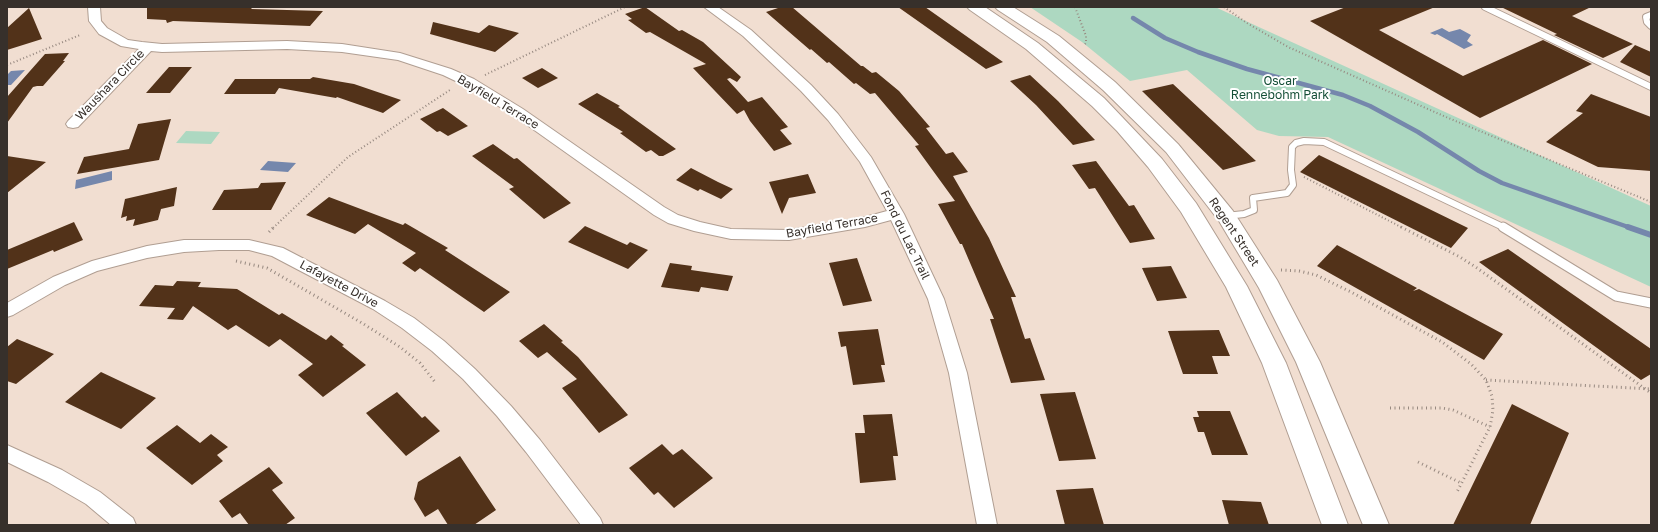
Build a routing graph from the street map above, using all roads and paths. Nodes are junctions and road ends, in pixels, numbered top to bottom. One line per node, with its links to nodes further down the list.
1 (94, 7): 13 (street, Bayfield Terrace)
2 (625, 7): 15 (path)
3 (710, 7): 21 (street, Fond du Lac Trail)
4 (975, 7): 42 (street, Regent Street)
5 (1003, 7): 22 (street, Regent Street)
6 (1075, 7): 12 (path)
7 (1224, 7): 20 (path)
8 (1485, 7): 16 (lane)
9 (1651, 15): 10 (lane)
10 (1651, 26)
11 (80, 35): 14 (path)
12 (1082, 46)
13 (148, 47): 18 (street, Waushara Circle); 21 (street, Bayfield Terrace)
14 (7, 65)
15 (484, 76)
16 (1651, 87)
17 (450, 90): 23 (path)
18 (73, 124)
19 (1291, 170): 22 (lane); 26 (lane); 30 (path)
20 (1651, 202)
21 (896, 214): 41 (street, Fond du Lac Trail)
22 (1226, 216): 43 (street, Regent Street)
23 (269, 232)
24 (230, 260): 29 (path)
25 (1274, 269): 28 (path)
26 (1651, 303)
27 (7, 311): 40 (street, Lafayette Drive)
28 (1486, 380): 30 (path); 34 (path)
29 (435, 382)
30 (1646, 389): 31 (path); 32 (path)
31 (1651, 389)
32 (1651, 393)
33 (1390, 408): 34 (path)
34 (1490, 427): 37 (path)
35 (7, 453): 39 (street)
36 (1418, 462): 37 (path)
37 (1461, 483): 38 (path)
38 (1457, 492)
39 (126, 525)
40 (594, 525)
41 (987, 525)
42 (1335, 525)
43 (1376, 525)

